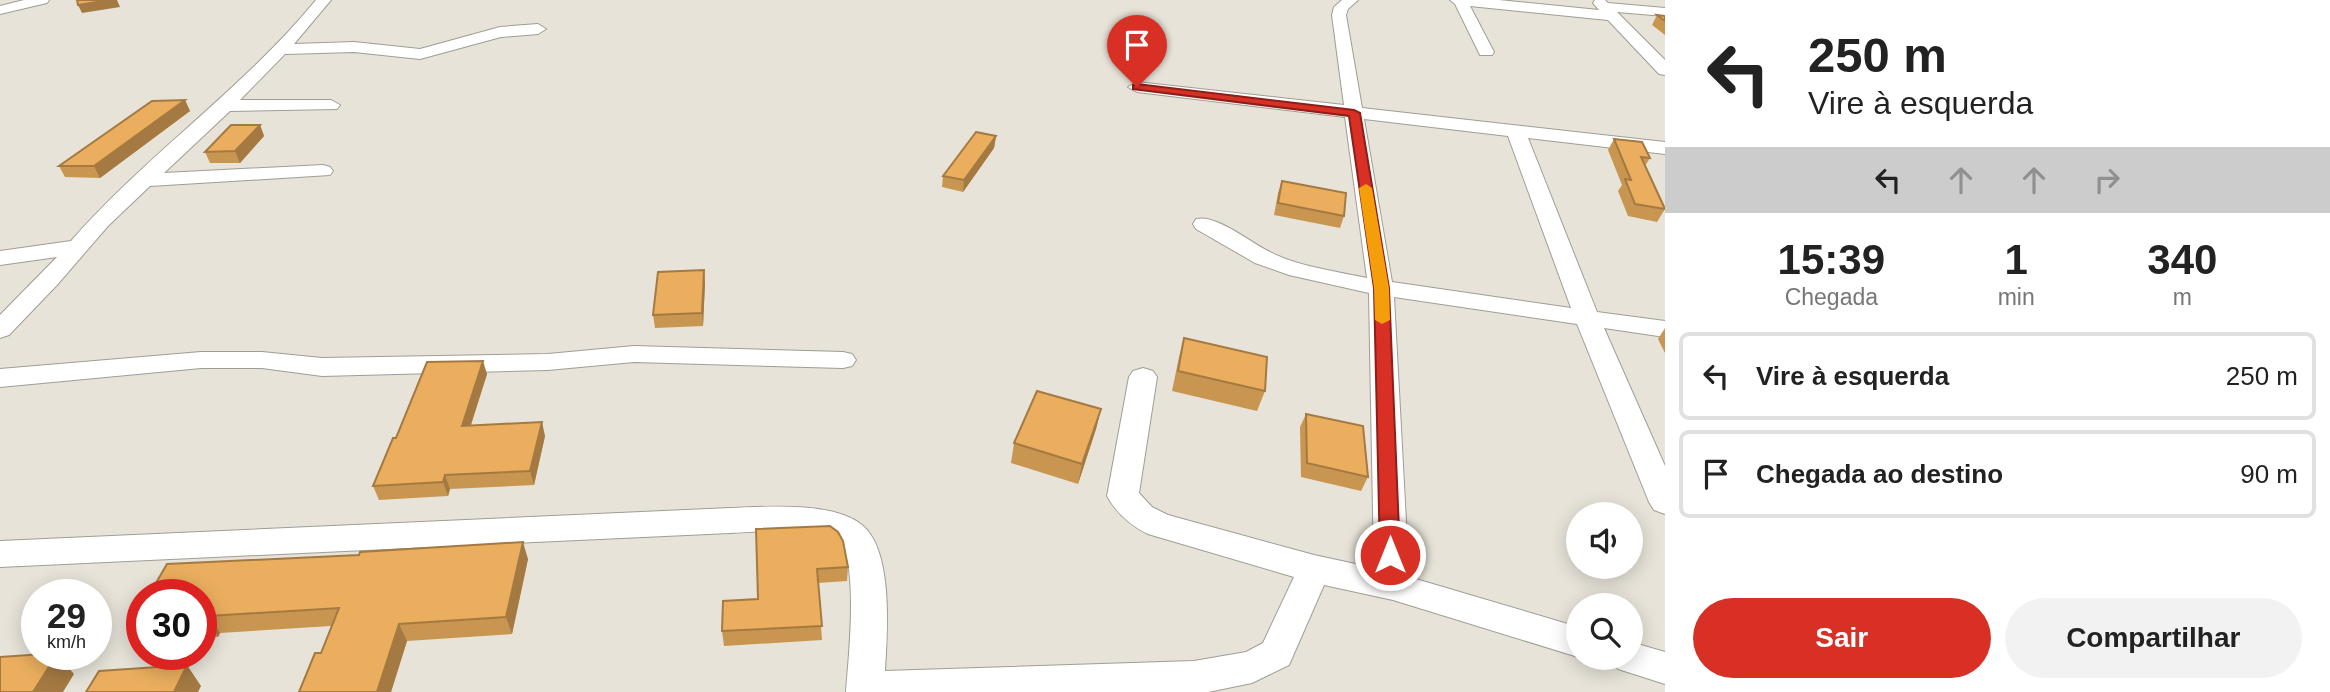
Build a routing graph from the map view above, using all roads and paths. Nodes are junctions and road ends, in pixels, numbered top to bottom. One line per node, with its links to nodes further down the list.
1 (324, 0): 10 (street)
2 (1352, 0): 16 (street)
3 (1458, 0): 5 (street); 11 (street)
4 (35, 2): 6 (street); 8 (street)
5 (1605, 8): 7 (street); 12 (street)
6 (0, 10)
7 (1665, 12)
8 (11, 21)
9 (538, 29): 10 (street)
10 (281, 49): 15 (street)
11 (1486, 52)
12 (1665, 70)
13 (1137, 87): 16 (street)
14 (331, 105): 15 (street)
15 (225, 106): 20 (street)
16 (1354, 113): 17 (street); 24 (street)
17 (1516, 131): 18 (street); 25 (street)
18 (1665, 148)
19 (323, 171): 20 (street)
20 (144, 180): 22 (street)
21 (1204, 224): 24 (street)
22 (76, 247): 23 (street); 27 (street)
23 (0, 258)
24 (1381, 288): 25 (street); 34 (street)
25 (1587, 317): 26 (street); 31 (street)
26 (1665, 328)
27 (0, 330)
28 (844, 360): 30 (street)
29 (1143, 377): 33 (street)
30 (0, 378)
31 (1665, 502)
32 (0, 554): 38 (street)
33 (1314, 569): 34 (street); 38 (street)
34 (1393, 586): 35 (street)
35 (1566, 638)
36 (1643, 662): 37 (street)
37 (1665, 668)
38 (865, 691)

